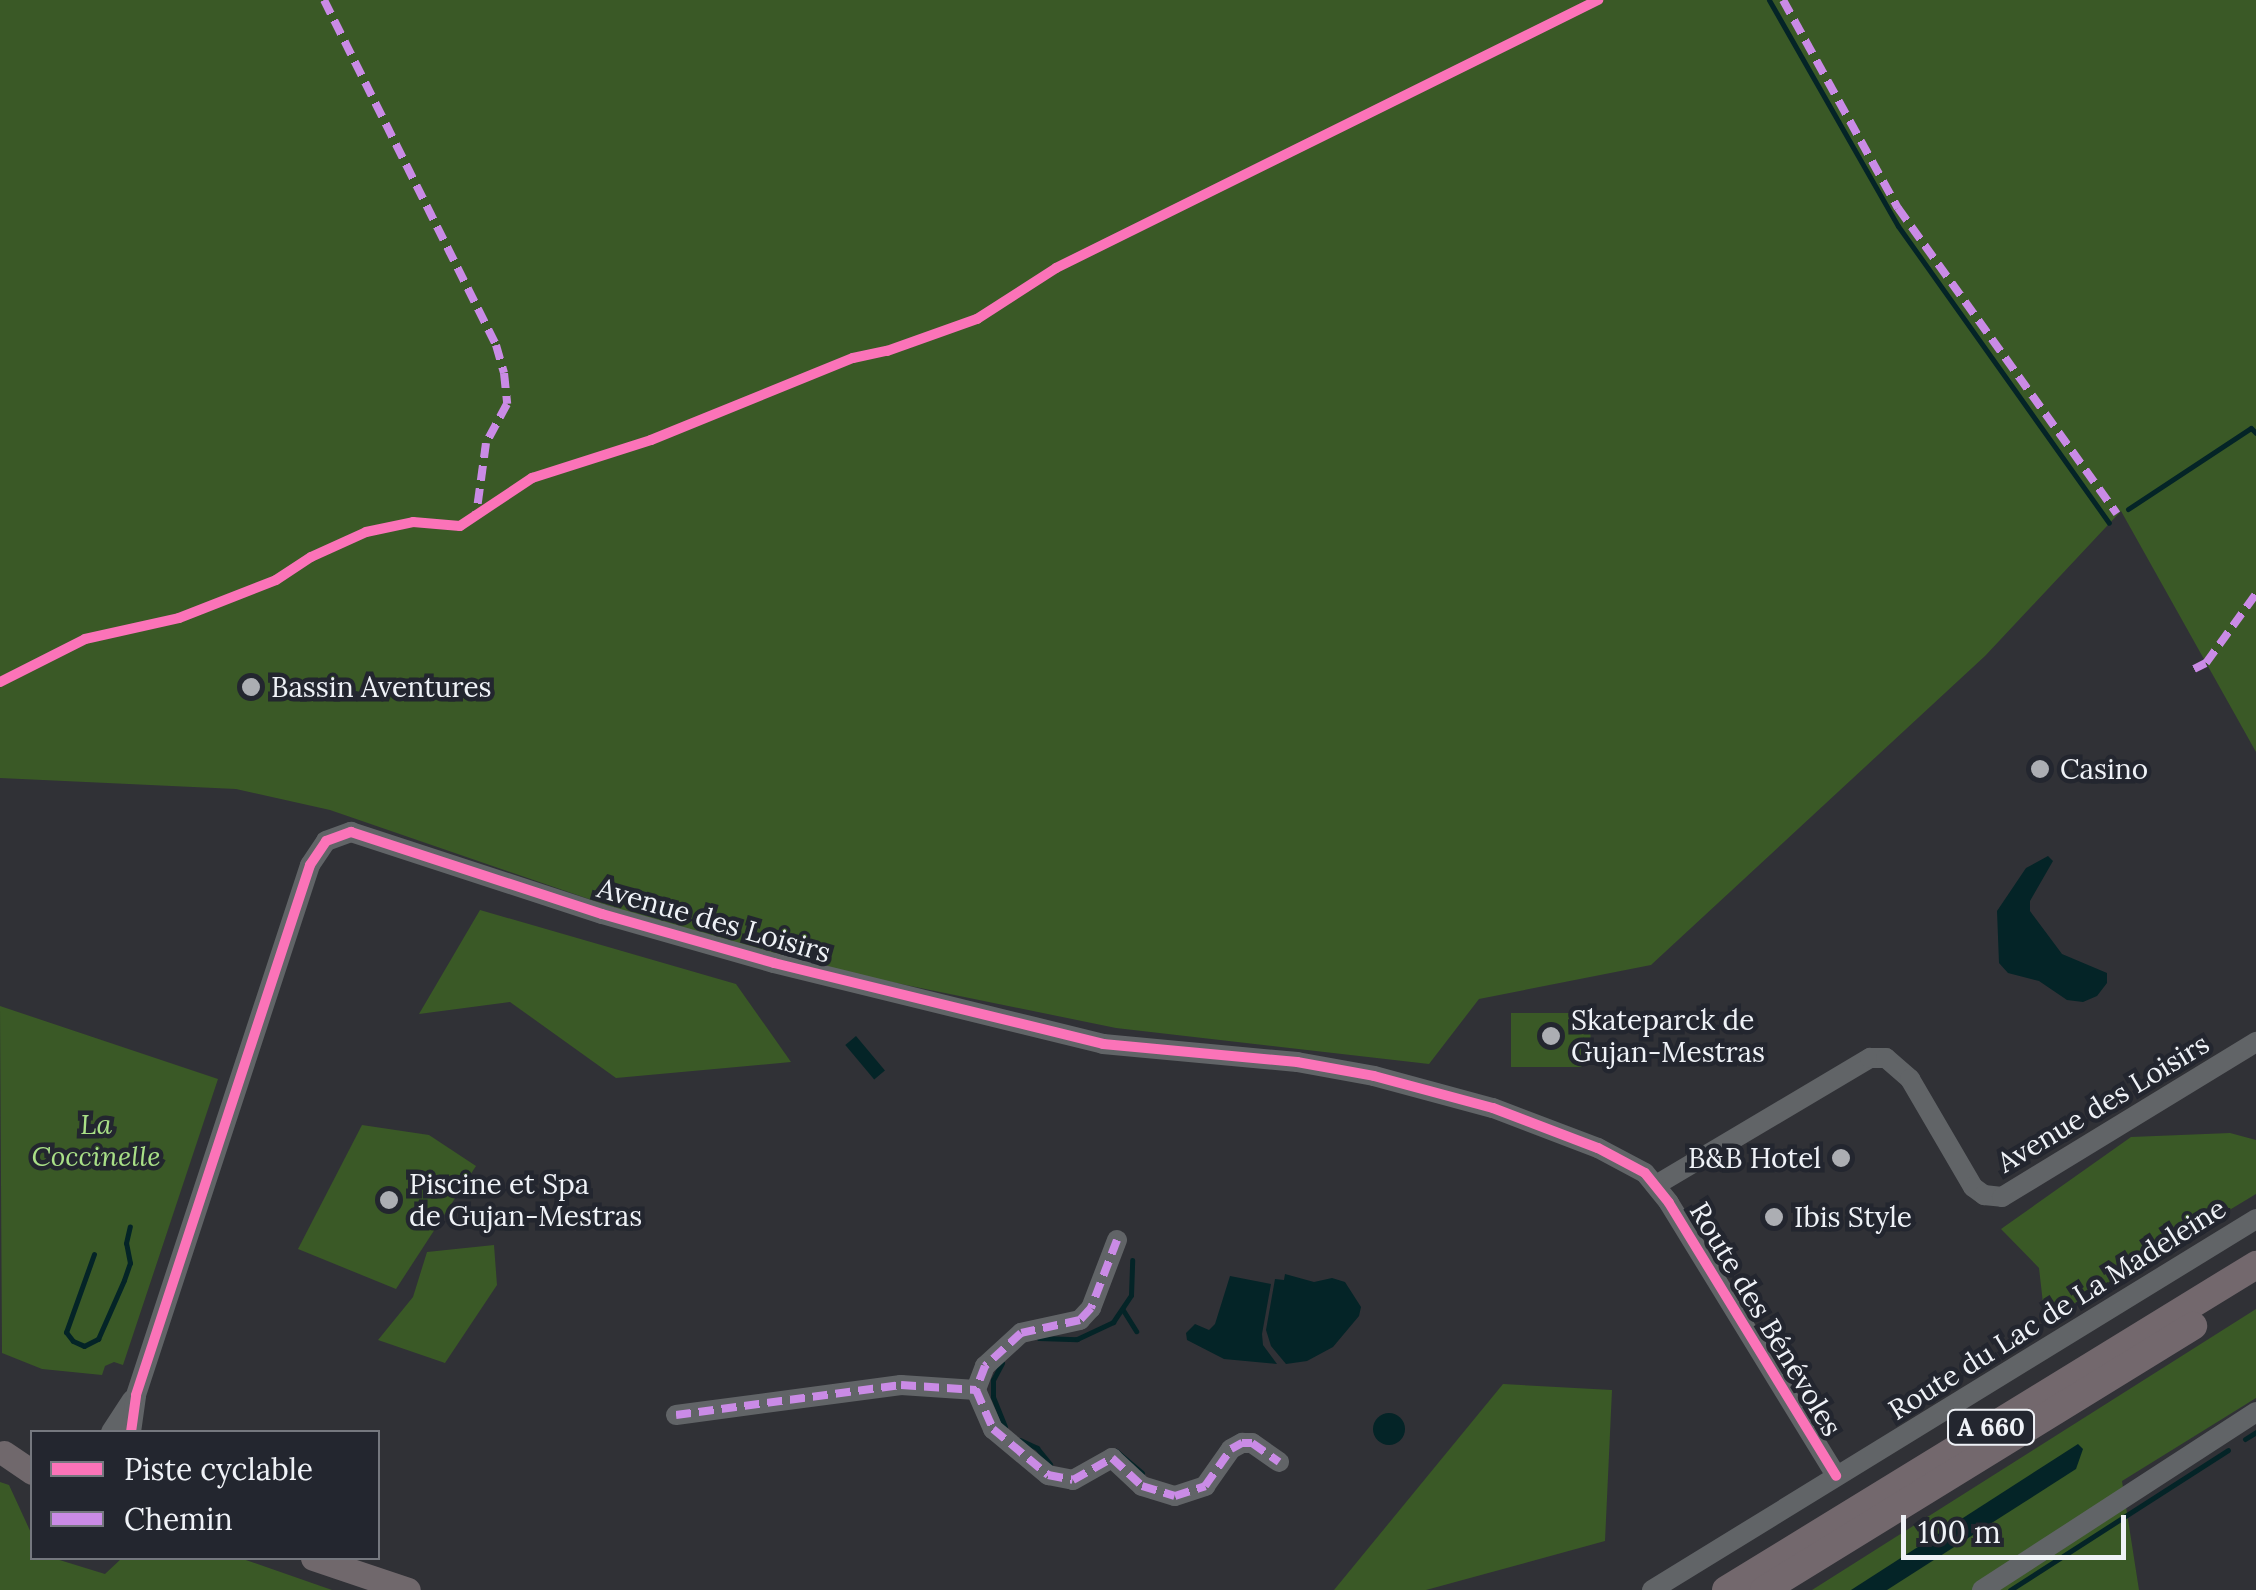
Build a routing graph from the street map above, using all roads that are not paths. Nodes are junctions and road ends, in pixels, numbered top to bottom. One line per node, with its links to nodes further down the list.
1 (2256, 1042): 2 (street, Avenue des Loisirs)
2 (1656, 1185): 8 (street, Avenue des Loisirs); 18 (street, Route des Bénévoles)
3 (2256, 1219): 18 (street, Route du Lac de La Madeleine)
4 (1117, 1240): 7 (street)
5 (2256, 1264): 22 (highway, A 660)
6 (2256, 1287): 13 (highway, A 660)
7 (976, 1390): 10 (street); 16 (street)
8 (136, 1394): 11 (street, Avenue des Loisirs); 12 (street, Avenue des Loisirs)
9 (2256, 1412): 25 (street)
10 (676, 1414)
11 (112, 1430)
12 (131, 1430)
13 (2001, 1444): 23 (highway, A 660); 24 (highway)
14 (2, 1452): 15 (main road); 17 (main road)
15 (30, 1458)
16 (1280, 1462)
17 (30, 1471)
18 (1836, 1476): 21 (street, Route du Lac de La Madeleine)
19 (319, 1560): 20 (main road)
20 (408, 1590)
21 (1652, 1590)
22 (1726, 1590)
23 (1764, 1590)
24 (1789, 1590)
25 (1982, 1590)

